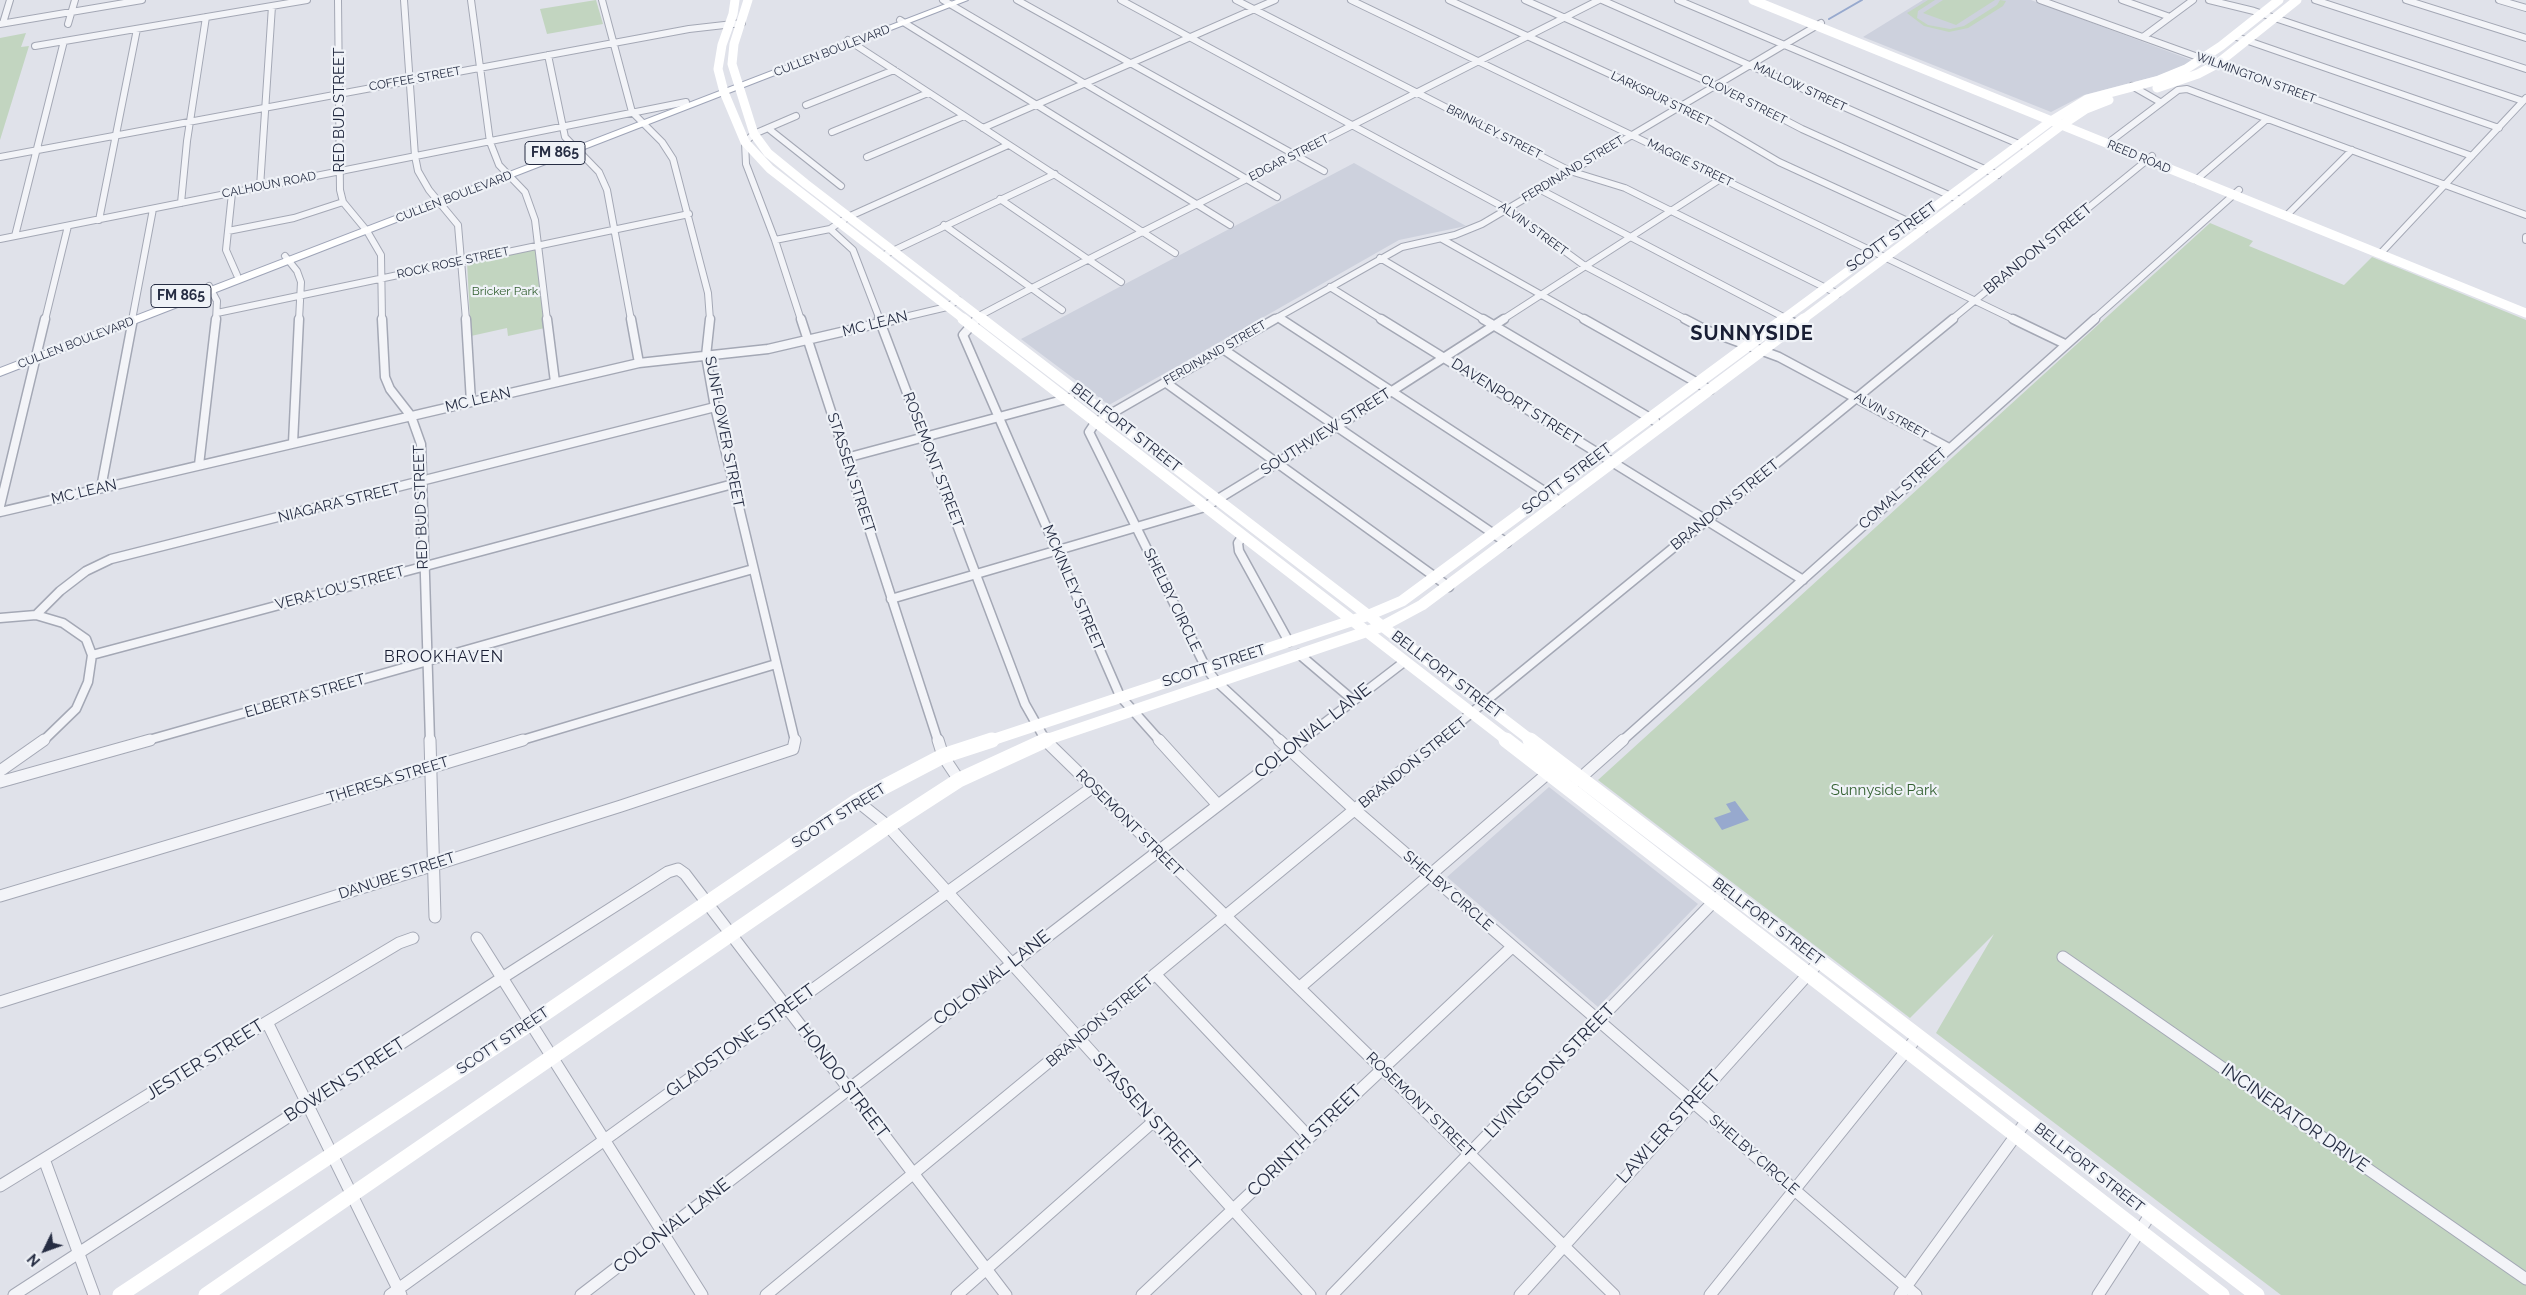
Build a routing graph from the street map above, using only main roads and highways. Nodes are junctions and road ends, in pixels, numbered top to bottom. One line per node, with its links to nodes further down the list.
1 (735, 0): 11 (main road, BELLFORT STREET)
2 (748, 0): 10 (main road, BELLFORT STREET)
3 (964, 0): 8 (main road, CULLEN BOULEVARD / FM 865)
4 (1753, 0): 9 (main road, REED ROAD)
5 (1762, 0): 9 (main road, REED ROAD)
6 (2280, 0): 15 (main road, SCOTT STREET)
7 (2297, 0): 15 (main road, SCOTT STREET)
8 (948, 2): 12 (main road, CULLEN BOULEVARD / FM 865)
9 (1773, 6): 15 (main road, REED ROAD)
10 (734, 44): 11 (main road); 12 (main road, BELLFORT STREET)
11 (722, 45): 13 (main road, BELLFORT STREET)
12 (737, 85): 13 (main road, CULLEN BOULEVARD / FM 865); 17 (main road, BELLFORT STREET)
13 (723, 90): 14 (main road, CULLEN BOULEVARD / FM 865); 14 (main road, CULLEN BOULEVARD / FM 865); 18 (main road, BELLFORT STREET)
14 (638, 119): 23 (main road, CULLEN BOULEVARD / FM 865)
15 (2059, 121): 16 (main road, REED ROAD); 16 (main road, REED ROAD); 31 (main road, SCOTT STREET); 33 (main road, SCOTT STREET)
16 (2149, 158): 19 (main road, REED ROAD)
17 (806, 184): 18 (main road); 22 (main road, BELLFORT STREET)
18 (795, 189): 24 (main road, BELLFORT STREET)
19 (2460, 283): 20 (main road, REED ROAD); 21 (main road, REED ROAD)
20 (2526, 305)
21 (2526, 313)
22 (1027, 352): 24 (main road); 27 (main road, BELLFORT STREET)
23 (38, 354): 25 (main road, CULLEN BOULEVARD / FM 865); 26 (main road, CULLEN BOULEVARD / FM 865)
24 (1014, 359): 28 (main road, BELLFORT STREET)
25 (0, 366)
26 (0, 372)
27 (1161, 456): 28 (main road); 29 (main road, BELLFORT STREET)
28 (1149, 464): 30 (main road, BELLFORT STREET)
29 (1276, 544): 30 (main road); 31 (main road, BELLFORT STREET)
30 (1264, 553): 32 (main road, BELLFORT STREET)
31 (1369, 615): 32 (main road, SCOTT STREET); 33 (main road, BELLFORT STREET)
32 (1351, 620): 34 (main road, BELLFORT STREET); 35 (main road, SCOTT STREET)
33 (1382, 626): 34 (main road, SCOTT STREET); 38 (main road, BELLFORT STREET)
34 (1366, 632): 36 (main road, SCOTT STREET); 37 (main road, BELLFORT STREET)
35 (120, 1295)
36 (206, 1295)
37 (2222, 1295)
38 (2257, 1295)

